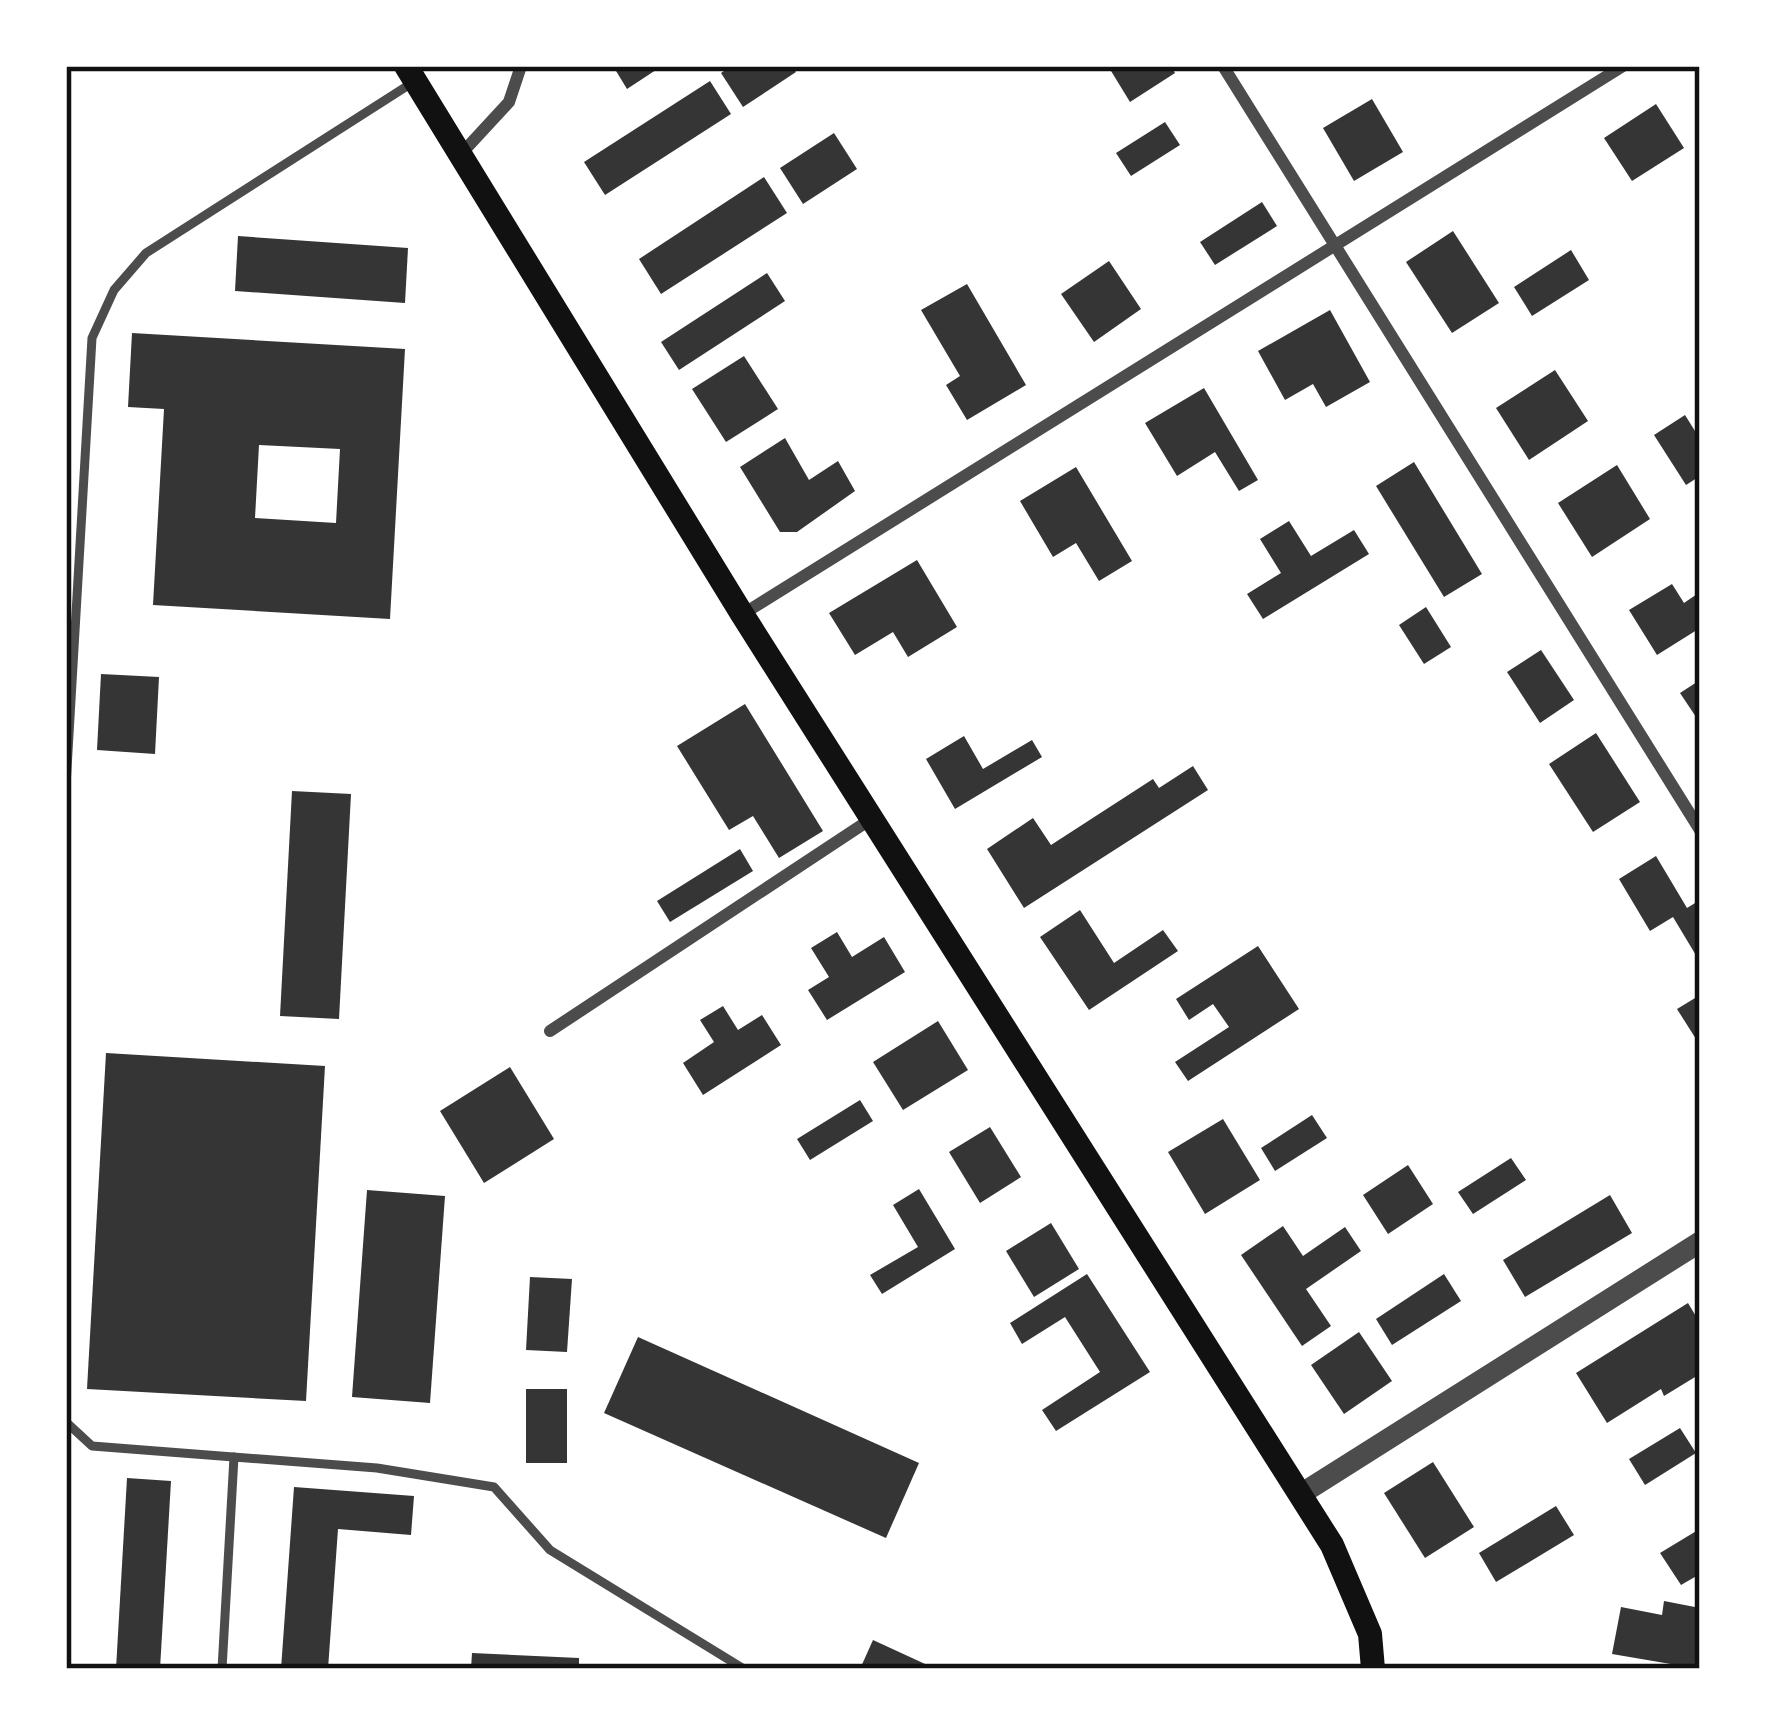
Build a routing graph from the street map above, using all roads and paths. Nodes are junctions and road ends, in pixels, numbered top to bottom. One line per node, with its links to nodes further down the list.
1 (521, 66): 5 (street)
2 (1223, 66): 6 (street)
3 (1623, 66): 6 (street)
4 (410, 73): 5 (main road); 8 (lane)
5 (454, 144): 7 (main road)
6 (1334, 244): 7 (street); 10 (street)
7 (742, 614): 9 (main road)
8 (66, 786)
9 (871, 819): 11 (street); 15 (main road)
10 (1700, 830)
11 (550, 1031)
12 (1700, 1242): 15 (street)
13 (66, 1423): 14 (lane)
14 (234, 1457): 16 (lane); 17 (lane)
15 (1300, 1494): 18 (main road)
16 (222, 1669)
17 (744, 1669)
18 (1373, 1669)

